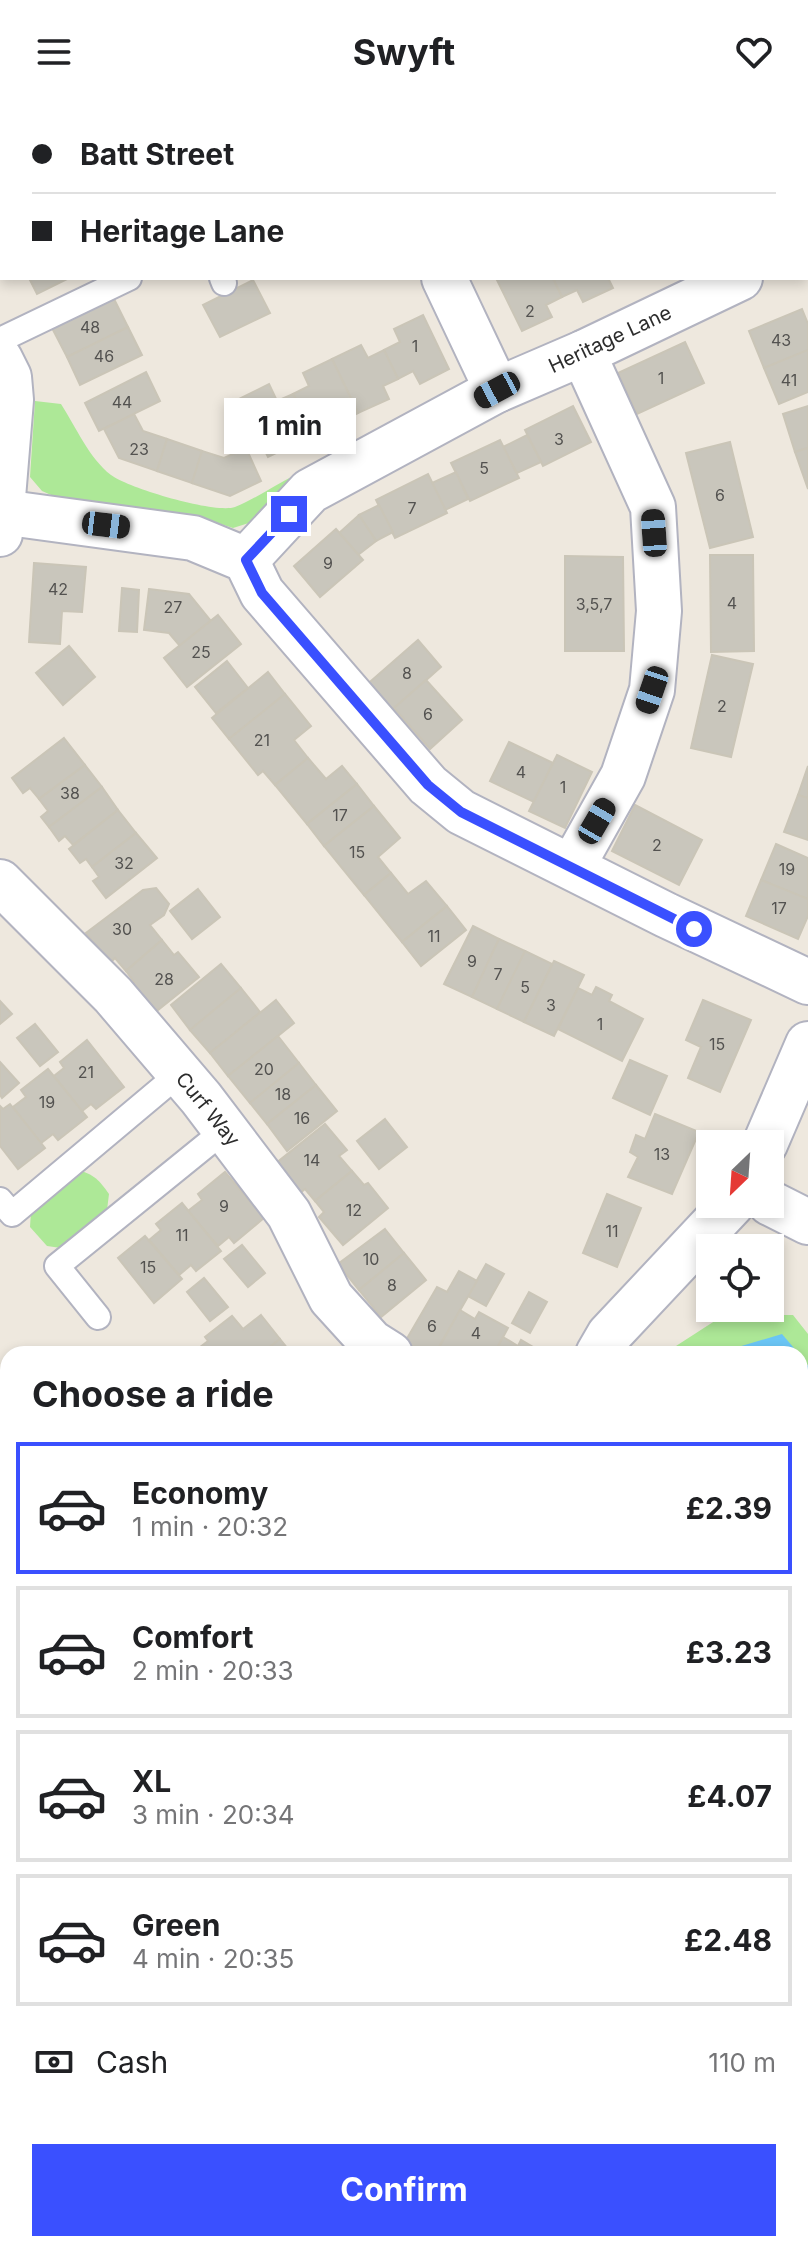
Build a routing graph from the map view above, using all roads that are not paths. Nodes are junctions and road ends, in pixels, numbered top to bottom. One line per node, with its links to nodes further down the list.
1 (125, 280): 4 (lane)
2 (445, 280): 7 (street)
3 (736, 280): 5 (street, Heritage Lane)
4 (0, 340)
5 (583, 353): 7 (street, Heritage Lane); 10 (street)
6 (0, 359): 8 (street)
7 (497, 390): 9 (street, Heritage Lane)
8 (1, 523): 9 (street)
9 (246, 560): 10 (street)
10 (572, 867): 12 (street)
11 (0, 882): 14 (street, Curf Way)
12 (808, 982)
13 (808, 1044): 16 (street)
14 (180, 1073): 15 (street, Curf Way); 17 (lane)
15 (226, 1129): 21 (lane); 22 (street, Curf Way)
16 (771, 1130)
17 (0, 1200)
18 (784, 1210): 20 (street)
19 (719, 1218): 23 (street)
20 (808, 1222)
21 (98, 1317)
22 (377, 1346)
23 (603, 1346)

